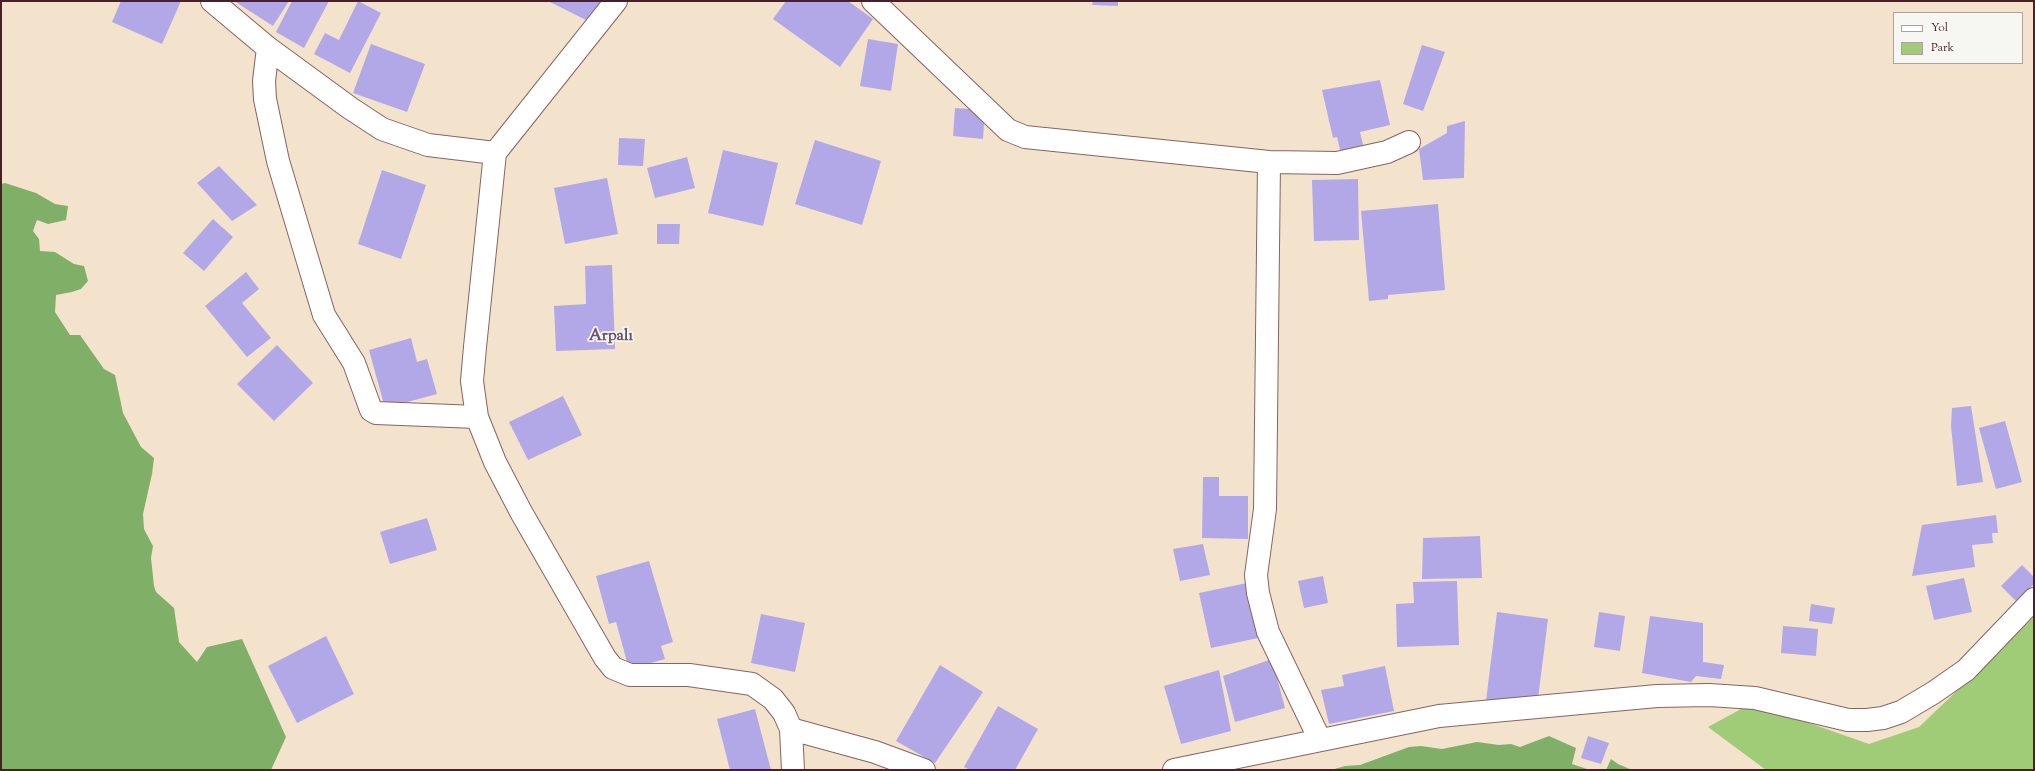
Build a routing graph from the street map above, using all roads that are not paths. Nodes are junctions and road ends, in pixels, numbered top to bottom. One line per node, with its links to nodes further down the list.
1 (212, 1): 4 (street)
2 (616, 1): 6 (street)
3 (873, 1): 7 (street)
4 (268, 48): 6 (street); 8 (street)
5 (1409, 142): 7 (street)
6 (495, 153): 8 (street)
7 (1269, 162): 11 (street)
8 (477, 417): 10 (street)
9 (2034, 599): 11 (street)
10 (791, 729): 12 (street); 13 (street)
11 (1320, 740): 14 (street)
12 (793, 770)
13 (924, 770)
14 (1174, 770)

